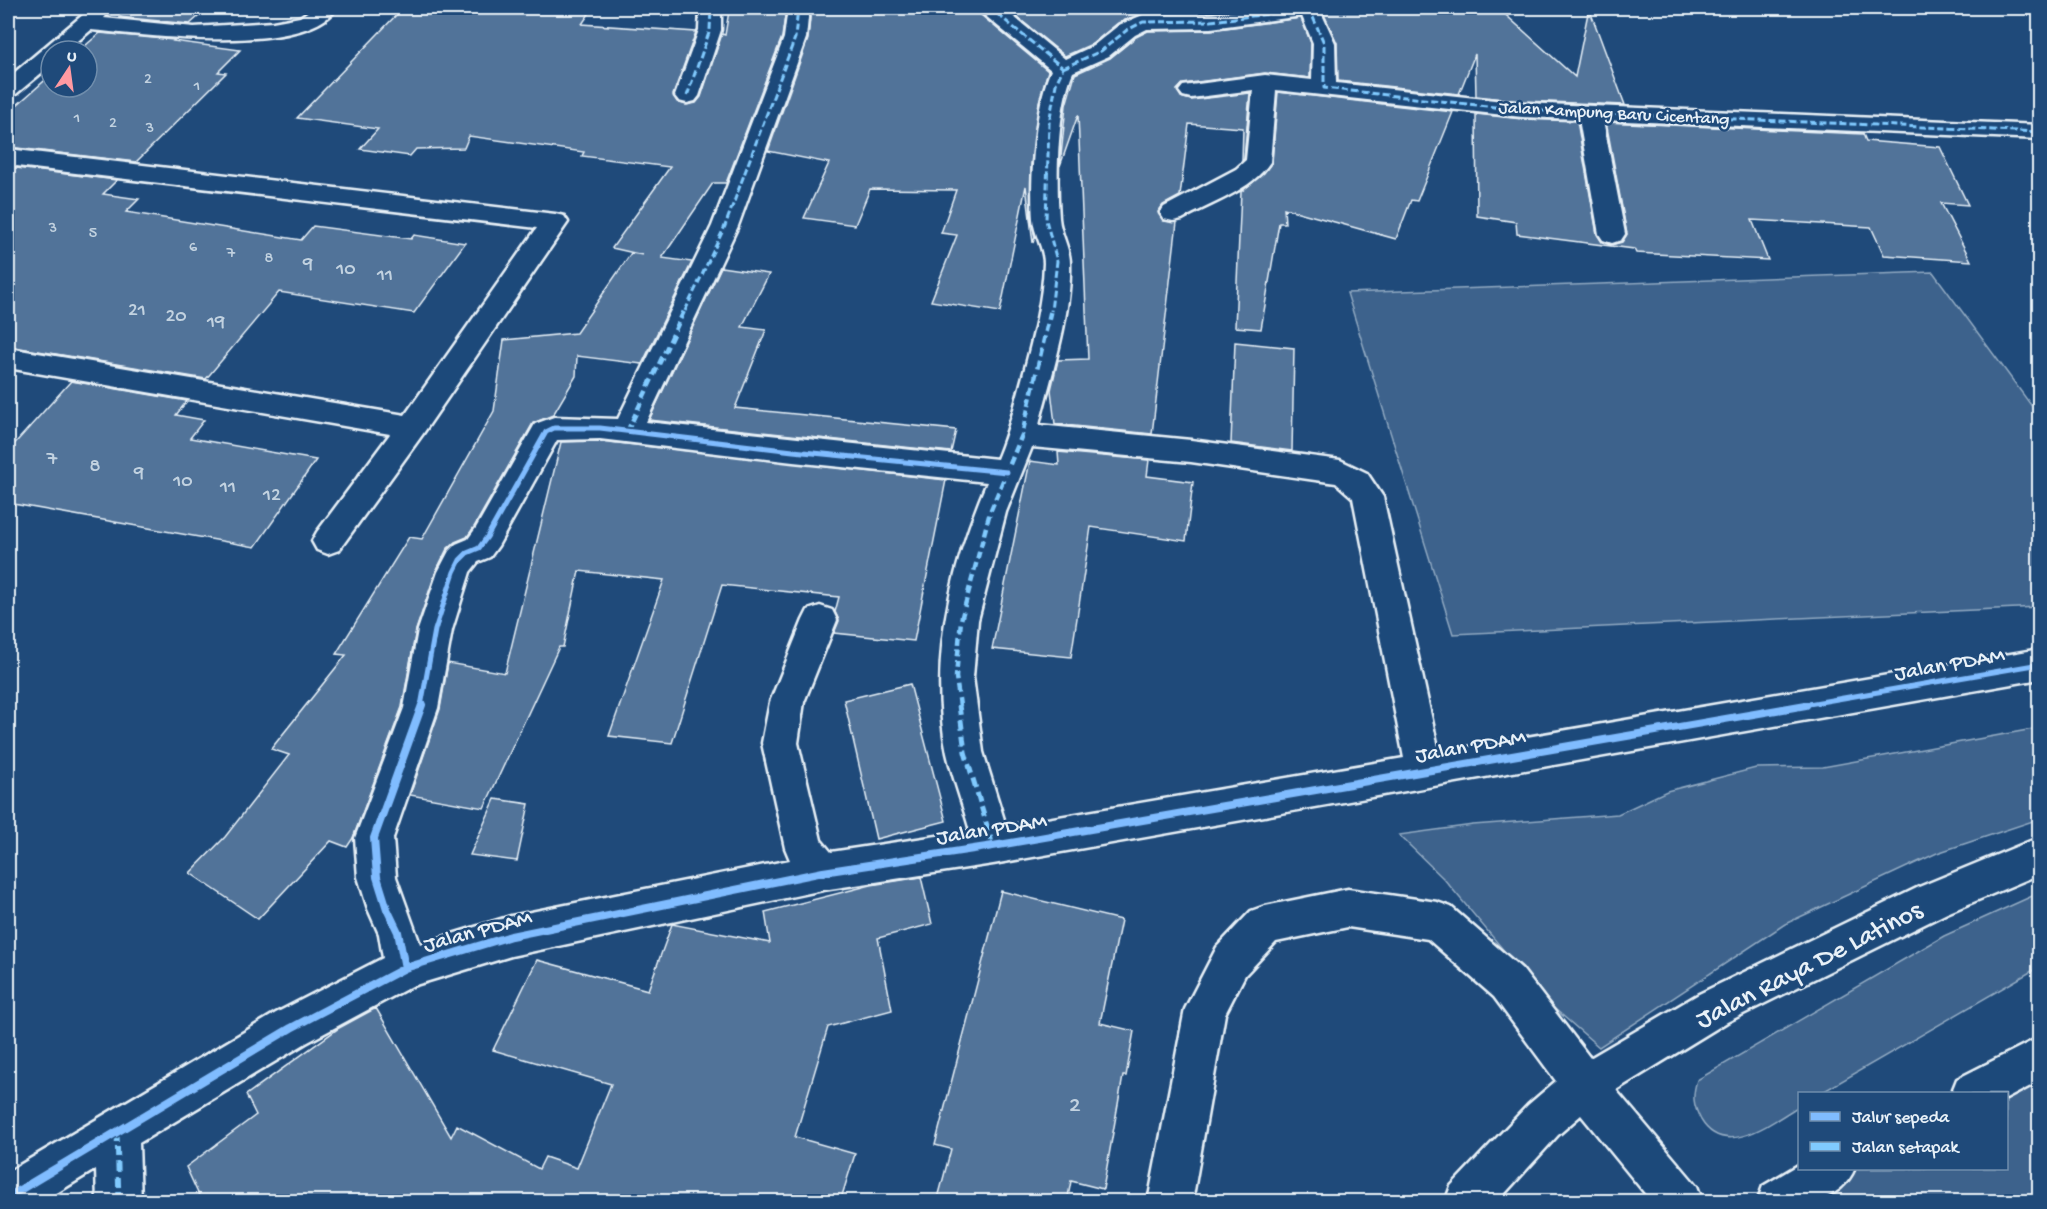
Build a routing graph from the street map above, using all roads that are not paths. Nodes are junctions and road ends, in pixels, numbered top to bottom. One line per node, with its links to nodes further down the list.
1 (104, 8): 7 (street)
2 (326, 8): 7 (street)
3 (711, 8): 15 (street)
4 (798, 8): 23 (street)
5 (990, 8): 10 (street)
6 (1309, 8): 10 (street); 12 (street)
7 (87, 23): 8 (street)
8 (68, 39)
9 (39, 63): 13 (street)
10 (1063, 68): 24 (street)
11 (1265, 82): 12 (street, Jalan Kampung Baru Cicentang); 14 (street, Jalan Kampung Baru Cicentang); 19 (street)
12 (1324, 88): 16 (street, Jalan Kampung Baru Cicentang)
13 (8, 89)
14 (1191, 91)
15 (687, 96)
16 (1590, 113): 17 (street, Jalan Kampung Baru Cicentang); 20 (street)
17 (2040, 132)
18 (8, 157): 22 (street)
19 (1173, 213)
20 (1612, 234)
21 (8, 358): 22 (street)
22 (412, 427): 26 (street)
23 (627, 432): 25 (street); 33 (street)
24 (1022, 435): 25 (street); 29 (street)
25 (1007, 472): 30 (street)
26 (328, 541)
27 (820, 620): 32 (street)
28 (2040, 664): 29 (street, Jalan PDAM)
29 (1425, 770): 30 (street, Jalan PDAM)
30 (993, 846): 32 (street, Jalan PDAM)
31 (2040, 855): 35 (street, Jalan Raya De Latinos)
32 (822, 872): 33 (street, Jalan PDAM)
33 (405, 968): 37 (street, Jalan PDAM)
34 (2040, 1058): 36 (street)
35 (1584, 1085): 41 (street); 42 (street, Jalan Raya De Latinos); 43 (street)
36 (1976, 1092)
37 (117, 1132): 39 (street, Jalan PDAM); 40 (street)
38 (1830, 1170): 44 (street)
39 (8, 1197)
40 (119, 1202)
41 (1170, 1202)
42 (1467, 1202)
43 (1681, 1202)
44 (1779, 1202)

